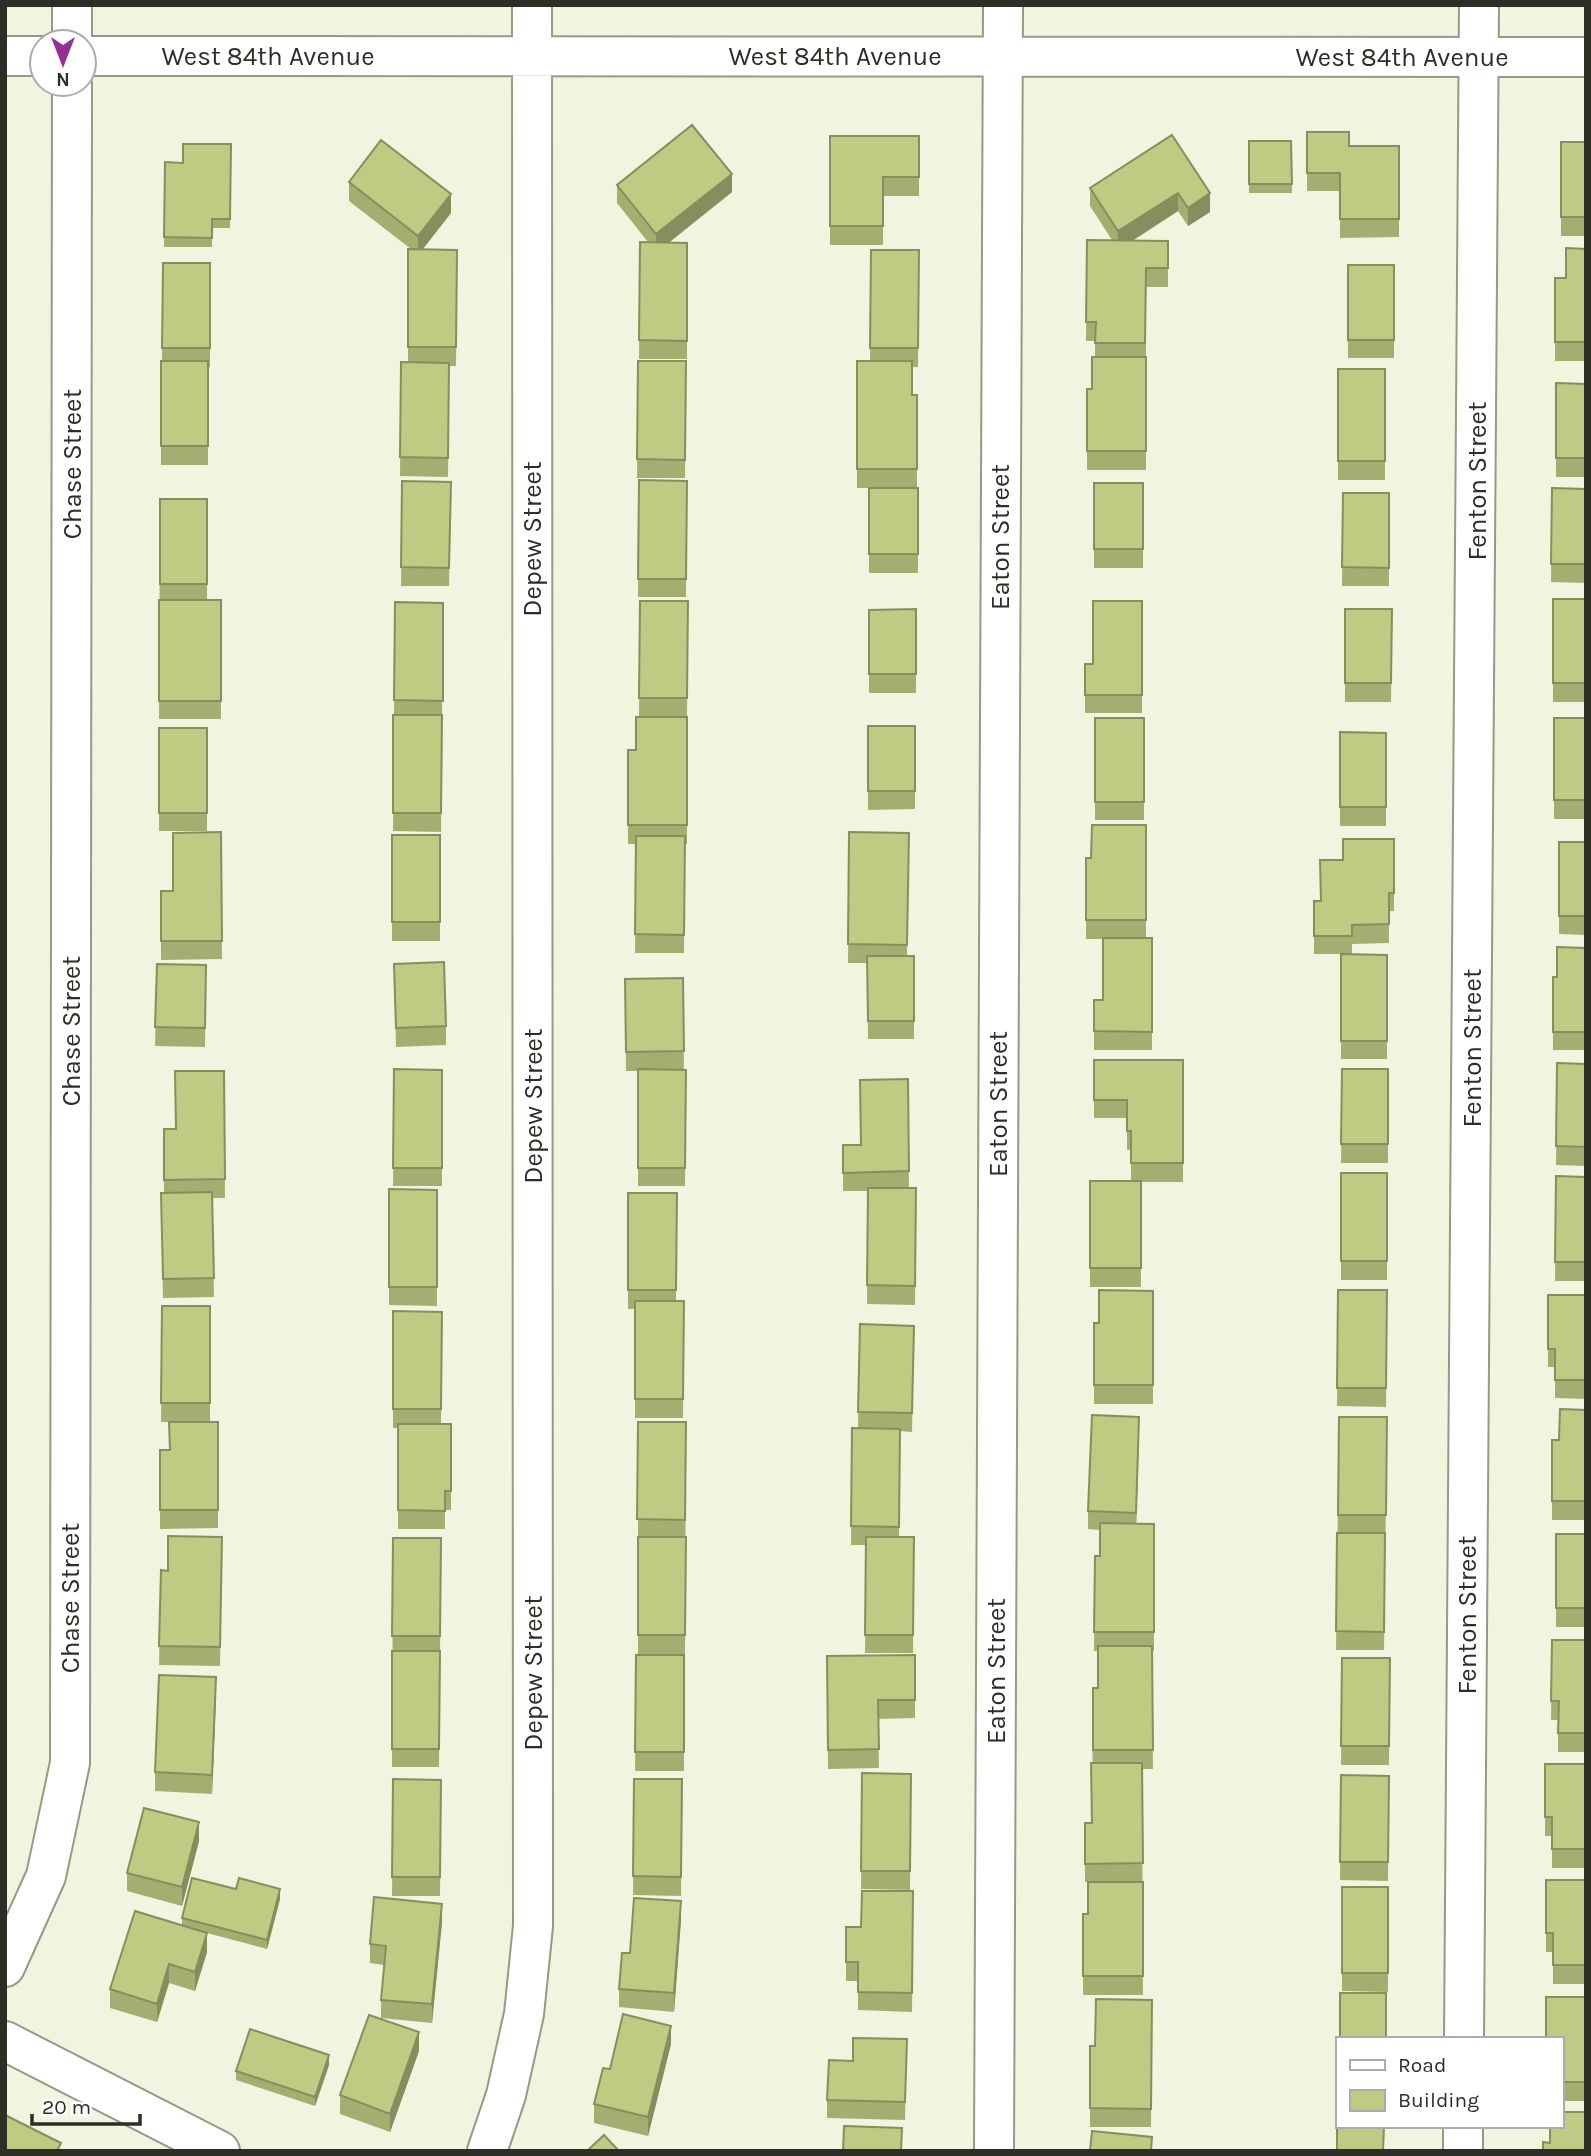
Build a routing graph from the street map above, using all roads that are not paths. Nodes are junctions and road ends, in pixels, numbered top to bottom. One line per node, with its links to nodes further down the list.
1 (72, 5): 5 (street)
2 (532, 5): 7 (street, Depew Street)
3 (1003, 5): 10 (street, Eaton Street)
4 (1479, 5): 11 (street, Fenton Street)
5 (72, 28)
6 (5, 55): 8 (street)
7 (532, 55): 9 (street, West 84th Avenue); 10 (street, West 84th Avenue); 19 (street, Depew Street)
8 (28, 56)
9 (98, 56)
10 (1002, 57): 11 (street, West 84th Avenue); 20 (street, Eaton Street)
11 (1480, 57): 12 (street, West 84th Avenue); 15 (street, Fenton Street)
12 (1586, 57)
13 (72, 98): 14 (street, Chase Street)
14 (5, 1966)
15 (1464, 2037)
16 (5, 2041): 18 (street)
17 (1463, 2128): 21 (street)
18 (220, 2151)
19 (487, 2151)
20 (994, 2151)
21 (1463, 2151)

